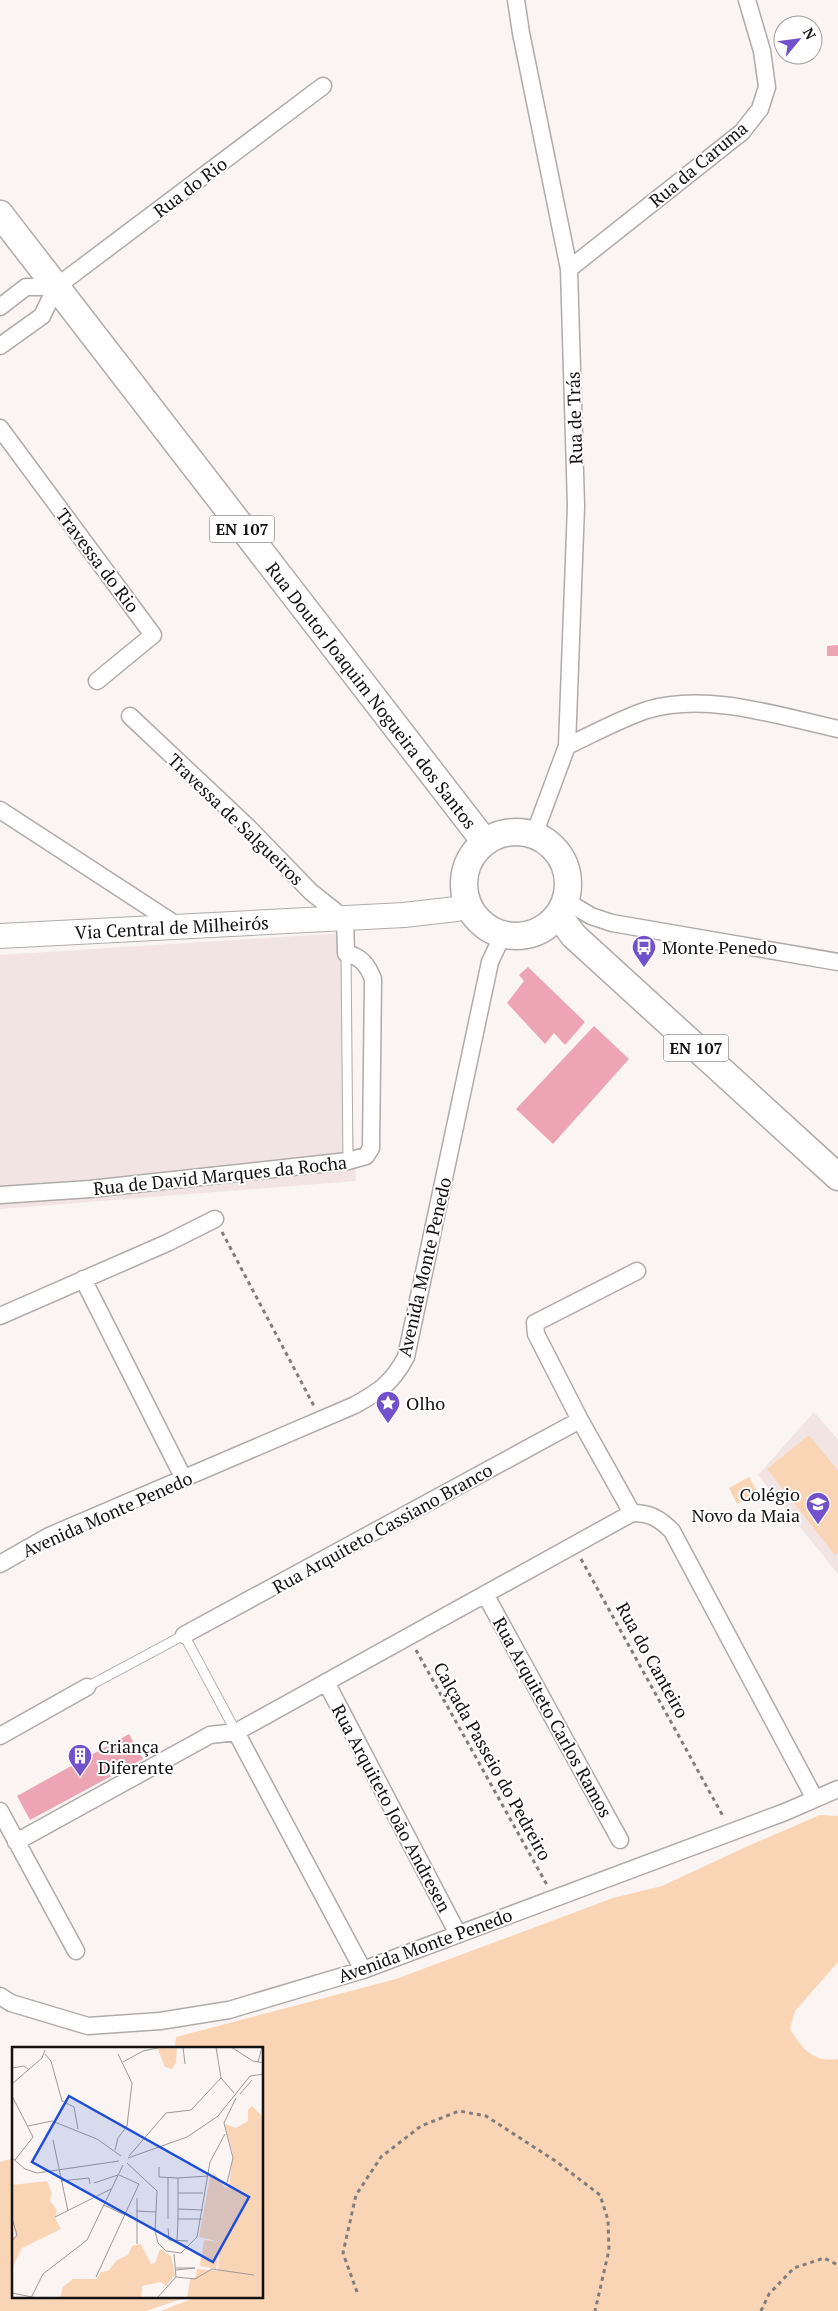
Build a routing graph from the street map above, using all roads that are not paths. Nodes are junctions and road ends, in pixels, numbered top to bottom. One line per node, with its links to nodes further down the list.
1 (516, 0): 5 (street, Rua de Trás)
2 (747, 0): 5 (street, Rua da Caruma)
3 (323, 86): 6 (street, Rua do Rio)
4 (0, 214): 6 (main road, Rua Doutor Joaquim Nogueira dos Santos / EN 107)
5 (569, 269): 13 (street, Rua de Trás)
6 (56, 287): 7 (street); 8 (street, Rua do Rio); 16 (main road, Rua Doutor Joaquim Nogueira dos Santos / EN 107)
7 (0, 307)
8 (0, 346)
9 (0, 428): 10 (street, Travessa do Rio)
10 (97, 681)
11 (130, 716): 19 (street, Travessa de Salgueiros)
12 (838, 729): 13 (street)
13 (567, 746): 15 (street, Rua de Trás)
14 (0, 810): 20 (street)
15 (534, 835): 16 (main road); 18 (main road)
16 (485, 842): 17 (main road)
17 (469, 906): 19 (street, Via Central de Milheirós); 21 (main road)
18 (562, 908): 21 (main road); 24 (street); 26 (main road, EN 107)
19 (345, 919): 20 (street, Via Central de Milheirós); 23 (street)
20 (178, 926): 22 (street, Via Central de Milheirós)
21 (503, 934): 33 (street, Avenida Monte Penedo)
22 (0, 936)
23 (346, 953): 25 (lane); 25 (street, Rua de David Marques da Rocha)
24 (838, 962)
25 (348, 1161): 27 (street, Rua de David Marques da Rocha)
26 (838, 1177)
27 (0, 1195)
28 (215, 1218): 30 (street)
29 (637, 1271): 32 (street)
30 (83, 1280): 31 (street); 33 (street)
31 (0, 1316)
32 (580, 1420): 34 (street); 37 (street, Rua Arquiteto Cassiano Branco)
33 (184, 1479): 35 (street, Avenida Monte Penedo)
34 (632, 1513): 36 (street); 43 (street)
35 (0, 1564)
36 (486, 1594): 38 (street); 45 (street, Rua Arquiteto Carlos Ramos)
37 (184, 1636): 39 (lane); 40 (lane)
38 (326, 1682): 40 (street); 47 (street, Rua Arquiteto João Andresen)
39 (87, 1687): 41 (street)
40 (236, 1732): 46 (street); 49 (street)
41 (0, 1736)
42 (838, 1789): 43 (street, Avenida Monte Penedo)
43 (814, 1799): 47 (street, Avenida Monte Penedo)
44 (0, 1811): 46 (street)
45 (620, 1840)
46 (16, 1842): 48 (street)
47 (458, 1934): 49 (street, Avenida Monte Penedo)
48 (76, 1951)
49 (363, 1970): 50 (street, Avenida Monte Penedo)
50 (0, 1996)

